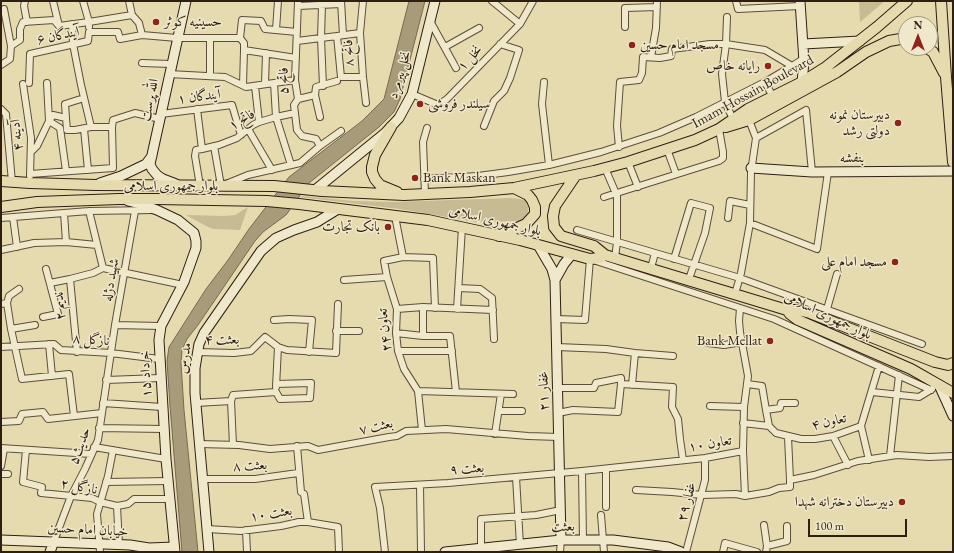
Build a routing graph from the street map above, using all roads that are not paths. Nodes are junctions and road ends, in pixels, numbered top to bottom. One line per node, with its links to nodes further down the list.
1 (25, 1): 23 (street)
2 (53, 1): 27 (street)
3 (83, 1): 24 (street)
4 (129, 1): 20 (street)
5 (186, 1): 38 (street, الله پرست)
6 (278, 1): 30 (street)
7 (362, 1): 33 (street, فاتح ۸)
8 (434, 1): 22 (street, نخل پیرمرد)
9 (492, 1): 26 (street)
10 (736, 1): 15 (street)
11 (907, 1): 44 (main road, Imam Hossain Boulevard)
12 (941, 1): 65 (main road)
13 (532, 2): 26 (street, نخل ۱)
14 (341, 3): 18 (street); 36 (street)
15 (800, 3): 48 (street)
16 (298, 4): 18 (street); 32 (street, فاتح ۵)
17 (657, 4): 28 (street); 54 (street)
18 (322, 5): 41 (street)
19 (4, 9): 34 (street)
20 (132, 14): 24 (street); 35 (street)
21 (727, 18): 47 (street)
22 (430, 20): 50 (street); 78 (street, نخل پیرمرد)
23 (28, 22): 27 (street); 49 (street)
24 (89, 22): 25 (street); 31 (street)
25 (72, 24): 27 (street); 45 (street)
26 (520, 24): 46 (street, نخل ۱)
27 (60, 26)
28 (625, 27)
29 (479, 28): 50 (street)
30 (276, 30): 32 (street); 40 (street)
31 (89, 32): 35 (street, آیندگان ۶); 45 (street, آیندگان ۶)
32 (297, 32): 43 (street, فاتح ۵)
33 (360, 33): 36 (street); 64 (street, فاتح ۸)
34 (8, 34): 37 (street); 49 (street)
35 (142, 35): 38 (street, آیندگان ۶)
36 (340, 35): 41 (street); 66 (street)
37 (1, 37)
38 (177, 38): 39 (street, آیندگان ۶); 58 (street, الله پرست)
39 (210, 38): 40 (street, آیندگان ۶); 63 (street)
40 (240, 38): 51 (street)
41 (321, 38): 43 (street); 77 (street)
42 (898, 39): 93 (main road)
43 (297, 41): 55 (street, فاتح ۵)
44 (860, 41): 48 (street); 70 (main road, Imam Hossain Boulevard)
45 (73, 44): 73 (street, آیندگان ۶); 81 (street)
46 (500, 44): 78 (street, نخل ۱); 96 (street)
47 (726, 44): 54 (street); 60 (street); 83 (street)
48 (802, 44): 56 (street)
49 (11, 46): 59 (street)
50 (445, 47): 61 (street)
51 (244, 50): 52 (street); 75 (street)
52 (266, 53): 55 (street); 74 (street)
53 (935, 56): 65 (main road)
54 (651, 57): 109 (street)
55 (296, 58): 67 (street, فاتح ۵)
56 (803, 59): 60 (street); 70 (street)
57 (142, 63): 58 (street)
58 (171, 64): 62 (street, الله پرست)
59 (1, 65)
60 (792, 66): 69 (street)
61 (456, 68)
62 (169, 74): 63 (street); 88 (street, الله پرست)
63 (210, 76): 75 (street)
64 (363, 77): 66 (street); 84 (street, فاتح ۸)
65 (946, 77): 115 (main road)
66 (339, 79): 77 (street)
67 (295, 80): 72 (street); 82 (street, فاتح ۵)
68 (544, 82): 117 (street)
69 (765, 82): 80 (street); 83 (street)
70 (802, 82): 80 (main road, Imam Hossain Boulevard)
71 (47, 83): 94 (street)
72 (274, 83): 74 (street); 89 (street)
73 (26, 84): 112 (street, آدینه ۴)
74 (265, 84): 76 (street)
75 (243, 85): 76 (street)
76 (255, 86): 95 (street)
77 (323, 86): 79 (street)
78 (412, 94): 99 (street, نخل پیرمرد)
79 (315, 95): 82 (street); 90 (street)
80 (772, 97): 92 (main road, Imam Hossain Boulevard)
81 (84, 98): 91 (street); 97 (street)
82 (298, 99): 87 (street, فاتح ۵)
83 (725, 102): 92 (street); 109 (street)
84 (366, 103)
85 (1, 109): 131 (street)
86 (197, 109): 88 (street, آیندگان ۱); 105 (street, آیندگان ۱); 110 (street)
87 (295, 113): 89 (street, فاتح ۱); 108 (street, فاتح ۵)
88 (160, 116): 98 (street); 113 (street, الله پرست)
89 (276, 117): 95 (street, فاتح ۱); 116 (street)
90 (320, 117)
91 (66, 118): 94 (street); 100 (street)
92 (733, 119): 103 (main road, Imam Hossain Boulevard)
93 (749, 120): 103 (main road); 106 (street)
94 (49, 121): 112 (street); 122 (street)
95 (259, 122): 102 (street, فاتح ۱)
96 (484, 126)
97 (91, 127): 98 (street); 100 (street)
98 (112, 127): 120 (street)
99 (391, 127): 138 (street, نخل پیرمرد); 141 (main road)
100 (84, 128): 120 (street)
101 (427, 128): 129 (street)
102 (248, 129): 105 (street, فاتح ۱); 121 (street)
103 (720, 129): 111 (main road, Imam Hossain Boulevard); 126 (street)
104 (341, 131): 108 (street)
105 (241, 135): 107 (street, فاتح ۱)
106 (756, 138): 119 (street); 124 (street)
107 (214, 146): 110 (street, فاتح ۱); 135 (street)
108 (320, 146): 116 (street)
109 (619, 147): 117 (street)
110 (202, 149): 134 (street)
111 (666, 149): 114 (main road, Imam Hossain Boulevard); 126 (street)
112 (31, 152): 128 (street, آدینه ۴)
113 (152, 155): 132 (street); 133 (street, الله پرست)
114 (628, 162): 118 (main road, Imam Hossain Boulevard); 136 (street)
115 (953, 162)
116 (291, 165): 121 (street)
117 (549, 165): 129 (street)
118 (605, 168): 127 (main road, Imam Hossain Boulevard); 140 (street)
119 (751, 168): 124 (street, بنفشه); 147 (street)
120 (88, 170): 122 (street)
121 (272, 170): 135 (street)
122 (66, 171): 128 (street)
123 (953, 171): 125 (street, بنفشه)
124 (812, 172): 125 (street, بنفشه)
125 (828, 172): 159 (street)
126 (676, 174): 136 (street)
127 (576, 175): 137 (main road, Imam Hossain Boulevard); 167 (main road)
128 (30, 178): 131 (main road, بلوار جمهوری اسلامی); 132 (main road, بلوار جمهوری اسلامی)
129 (424, 179): 139 (street)
130 (1, 181): 131 (main road, بلوار جمهوری اسلامی)
131 (12, 182)
132 (96, 185): 133 (main road, بلوار جمهوری اسلامی)
133 (183, 186): 134 (main road, بلوار جمهوری اسلامی)
134 (200, 186): 135 (main road, بلوار جمهوری اسلامی)
135 (221, 186): 138 (main road, بلوار جمهوری اسلامی)
136 (638, 187): 140 (street)
137 (514, 188): 139 (main road, Imam Hossain Boulevard); 163 (main road)
138 (311, 190): 141 (main road, Imam Hossain Boulevard)
139 (425, 194): 141 (main road, Imam Hossain Boulevard)
140 (616, 194): 142 (street); 165 (street)
141 (407, 195)
142 (604, 197)
143 (172, 199): 145 (main road, بلوار جمهوری اسلامی); 149 (main road, بلوار جمهوری اسلامی); 154 (street)
144 (1, 200): 146 (main road)
145 (119, 200): 146 (main road, بلوار جمهوری اسلامی); 150 (street, ۱۵ خرداد)
146 (17, 205): 148 (main road, بلوار جمهوری اسلامی)
147 (750, 205): 158 (street); 159 (street)
148 (1, 207)
149 (338, 209): 155 (main road, بلوار جمهوری اسلامی); 228 (street, مدرس)
150 (157, 210): 152 (street); 154 (street, ۱۵ خرداد)
151 (89, 211): 152 (street); 153 (street); 168 (street)
152 (135, 211): 181 (street, شهید دژله)
153 (64, 213): 156 (street); 164 (street)
154 (168, 215): 190 (street, ۱۵ خرداد)
155 (395, 216): 160 (main road, بلوار جمهوری اسلامی); 174 (street)
156 (13, 217): 157 (street); 169 (street)
157 (1, 218)
158 (728, 218)
159 (750, 223): 184 (street)
160 (462, 227): 163 (main road, بلوار جمهوری اسلامی); 191 (street)
161 (576, 230): 162 (street)
162 (596, 235): 165 (street); 167 (street)
163 (499, 236): 166 (main road, بلوار جمهوری اسلامی)
164 (66, 242): 168 (street); 169 (street)
165 (617, 242): 171 (street); 173 (street)
166 (538, 244): 172 (main road, بلوار جمهوری اسلامی); 188 (street, غفار ۲۱)
167 (590, 244): 173 (main road)
168 (97, 245): 178 (street)
169 (17, 247): 170 (street)
170 (1, 250)
171 (655, 253): 176 (street); 179 (street)
172 (572, 254): 175 (main road, بلوار جمهوری اسلامی); 188 (street)
173 (610, 256): 175 (main road); 179 (main road, بلوار جمهوری اسلامی)
174 (403, 257): 183 (street, تعاون ۲۴); 197 (street)
175 (590, 259): 198 (street); 206 (street)
176 (674, 259): 177 (street); 177 (street)
177 (693, 264): 184 (street); 186 (street)
178 (103, 268): 181 (street); 185 (street, ندیم ۲)
179 (651, 268): 186 (main road, بلوار جمهوری اسلامی)
180 (46, 269): 189 (street)
181 (125, 272): 190 (street); 209 (street, شهید دژله)
182 (837, 274): 202 (street)
183 (387, 277): 187 (street); 200 (street, تعاون ۲۴)
184 (740, 278): 193 (street); 199 (street)
185 (70, 279): 189 (street); 227 (street, ندیم ۲)
186 (689, 279): 193 (main road, بلوار جمهوری اسلامی)
187 (344, 280)
188 (555, 280): 206 (street, غفار ۲۱)
189 (50, 283): 205 (street)
190 (183, 285): 210 (street, ۱۵ خرداد)
191 (459, 288): 201 (street); 203 (street)
192 (20, 289): 194 (street)
193 (735, 294): 204 (main road, بلوار جمهوری اسلامی)
194 (4, 304): 211 (street)
195 (338, 304): 212 (street)
196 (423, 307): 197 (street); 200 (street); 215 (street)
197 (435, 308): 201 (street)
198 (740, 308): 217 (street, تعاون ۱۰); 235 (street)
199 (812, 308): 202 (street); 204 (main road); 234 (main road)
200 (396, 309): 214 (street, تعاون ۲۴)
201 (457, 309): 203 (street)
202 (827, 309): 220 (street)
203 (492, 310): 216 (street)
204 (787, 310): 244 (main road, بلوار جمهوری اسلامی)
205 (43, 317)
206 (556, 319): 223 (street, غفار ۲۱)
207 (274, 320): 229 (street)
208 (35, 325): 211 (street)
209 (115, 325): 210 (street); 230 (street, شهید دژله)
210 (161, 326): 233 (street, ۱۵ خرداد)
211 (12, 329): 221 (street)
212 (336, 331): 213 (street); 229 (street, بعثت ۴)
213 (359, 331)
214 (396, 333): 215 (street); 225 (street, تعاون ۲۴)
215 (423, 336): 226 (street)
216 (494, 339)
217 (742, 342): 218 (street); 242 (street, تعاون ۱۰)
218 (708, 343)
219 (49, 344): 221 (street, نازگل ۸); 227 (street, نازگل ۸); 237 (street)
220 (922, 344)
221 (15, 346): 224 (street, نازگل ۸); 237 (street)
222 (278, 347): 228 (street, بعثت ۴); 229 (street, بعثت ۴); 240 (street)
223 (557, 347): 231 (street); 245 (street, غفار ۲۱)
224 (1, 348)
225 (398, 351): 226 (street); 246 (street, تعاون ۲۴)
226 (452, 351): 248 (street)
227 (77, 352): 230 (street, نازگل ۸)
228 (197, 352): 257 (street, مدرس)
229 (309, 352)
230 (111, 353): 233 (street, نازگل ۸); 239 (street, حدیث۵)
231 (635, 353): 232 (street); 243 (street)
232 (673, 356)
233 (159, 359): 238 (street, ۱۵ خرداد)
234 (953, 363)
235 (879, 366): 236 (street); 249 (street, تعاون ۴)
236 (899, 375): 244 (street); 253 (street)
237 (52, 376): 266 (street)
238 (160, 378): 239 (street); 259 (street, ۱۵ خرداد)
239 (106, 380): 256 (street, حدیث۵)
240 (276, 384): 247 (street); 247 (street)
241 (621, 384): 243 (street); 245 (street); 265 (street)
242 (747, 384): 260 (street, تعاون ۱۰); 261 (street)
243 (632, 385): 292 (street)
244 (935, 387): 250 (main road, بلوار جمهوری اسلامی); 253 (street); 267 (street)
245 (558, 388): 265 (street, غفار ۲۱)
246 (418, 391): 248 (street); 274 (street, تعاون ۲۴)
247 (276, 392): 254 (street)
248 (456, 392): 251 (street)
249 (872, 392): 253 (street); 271 (street, تعاون ۴)
250 (953, 393)
251 (501, 394): 252 (street); 262 (street)
252 (513, 394)
253 (896, 395): 288 (street)
254 (230, 401): 257 (street); 280 (street)
255 (795, 402): 261 (street)
256 (103, 403): 259 (street); 264 (street, حدیث۵)
257 (196, 403): 279 (street, مدرس)
258 (710, 406): 260 (street)
259 (162, 407): 273 (street, ۱۵ خرداد)
260 (744, 407): 269 (street, تعاون ۱۰)
261 (766, 410): 270 (street)
262 (499, 411): 263 (street); 275 (street)
263 (522, 411)
264 (102, 413): 266 (street); 272 (street, حدیث۵)
265 (558, 413): 277 (street, غفار ۲۱)
266 (74, 416): 268 (street)
267 (953, 416)
268 (1, 422)
269 (743, 423): 270 (street, تعاون ۴); 286 (street, تعاون ۱۰)
270 (769, 426): 278 (street, تعاون ۴)
271 (861, 426): 276 (street, تعاون ۴); 293 (street)
272 (99, 428): 273 (street); 282 (street, حدیث۵)
273 (164, 429): 291 (street, ۱۵ خرداد)
274 (422, 430): 275 (street, بعثت ۷); 281 (street, بعثت ۷)
275 (495, 434): 277 (street, بعثت ۷)
276 (833, 436): 278 (street, تعاون ۴); 294 (street)
277 (559, 437): 299 (street, غفار ۲۱)
278 (788, 437): 304 (street)
279 (199, 444): 280 (street, بعثت ۷); 303 (street, مدرس)
280 (233, 445): 281 (street, بعثت ۷)
281 (297, 446): 298 (street)
282 (94, 447): 285 (street); 287 (street, حدیث۵)
283 (3, 448): 284 (street); 295 (street)
284 (26, 450): 287 (street); 310 (street, نازگل ۲)
285 (113, 450): 291 (street); 306 (street)
286 (743, 451): 290 (street, تعاون ۱۰); 311 (street)
287 (91, 454): 310 (street, حدیث۵)
288 (890, 456): 289 (street); 293 (street)
289 (953, 456)
290 (705, 458): 292 (street, تعاون ۱۰); 309 (street, غفار ۲۹)
291 (166, 459): 305 (street, ۱۵ خرداد)
292 (684, 460): 296 (street, تعاون ۱۰)
293 (868, 460): 294 (street)
294 (848, 465): 304 (street)
295 (1, 466)
296 (606, 468): 297 (street, تعاون ۱۰); 315 (street)
297 (582, 471): 299 (street, تعاون ۱۰); 327 (street)
298 (298, 473): 303 (street, بعثت ۸); 319 (street)
299 (560, 473): 302 (street, بعثت ۹); 316 (street, غفار ۲۱)
300 (1, 474): 301 (street)
301 (8, 474)
302 (516, 477): 307 (street, بعثت ۹); 318 (street)
303 (202, 479): 322 (street, مدرس)
304 (790, 480): 311 (street)
305 (168, 481): 306 (street); 312 (street, ۱۵ خرداد)
306 (106, 482): 313 (street)
307 (420, 485): 341 (street, بعثت ۹); 342 (street)
308 (636, 490): 309 (street)
309 (702, 495): 311 (street); 347 (street, غفار ۲۹)
310 (71, 496): 313 (street, نازگل ۲); 328 (street, حدیث۵)
311 (745, 496)
312 (169, 499): 314 (street); 336 (street, ۱۵ خرداد)
313 (100, 502): 314 (street, نازگل ۲); 331 (street)
314 (117, 506): 330 (street)
315 (606, 507)
316 (561, 510): 318 (street); 325 (street, غفار ۲۱)
317 (601, 515): 326 (street)
318 (519, 516): 329 (street); 332 (street)
319 (308, 522): 323 (street, بعثت ۱۰); 340 (street, بعثت ۱۰)
320 (764, 525): 334 (street)
321 (787, 526): 334 (street)
322 (207, 529): 323 (street, بعثت ۱۰); 338 (street, مدرس)
323 (246, 530): 339 (street)
324 (1, 540): 328 (street, خیابان امام حسین)
325 (562, 540): 327 (street, بعثت); 329 (street, بعثت); 344 (street)
326 (604, 540): 327 (street, بعثت); 345 (street); 346 (street, بعثت)
327 (583, 541)
328 (54, 542): 331 (street, خیابان امام حسین); 337 (street)
329 (520, 544): 332 (street, بعثت)
330 (118, 545): 331 (street, خیابان امام حسین); 333 (street, خیابان امام حسین)
331 (100, 548)
332 (482, 548): 343 (street, بعثت)
333 (130, 549): 335 (street, خیابان امام حسین)
334 (766, 549)
335 (149, 550): 336 (street, خیابان امام حسین)
336 (174, 550)
337 (50, 552)
338 (208, 552)
339 (247, 552)
340 (339, 552)
341 (385, 552)
342 (421, 552)
343 (445, 552)
344 (560, 552)
345 (604, 552)
346 (681, 552)
347 (686, 552)
348 (723, 552): 349 (street)
349 (757, 552)

